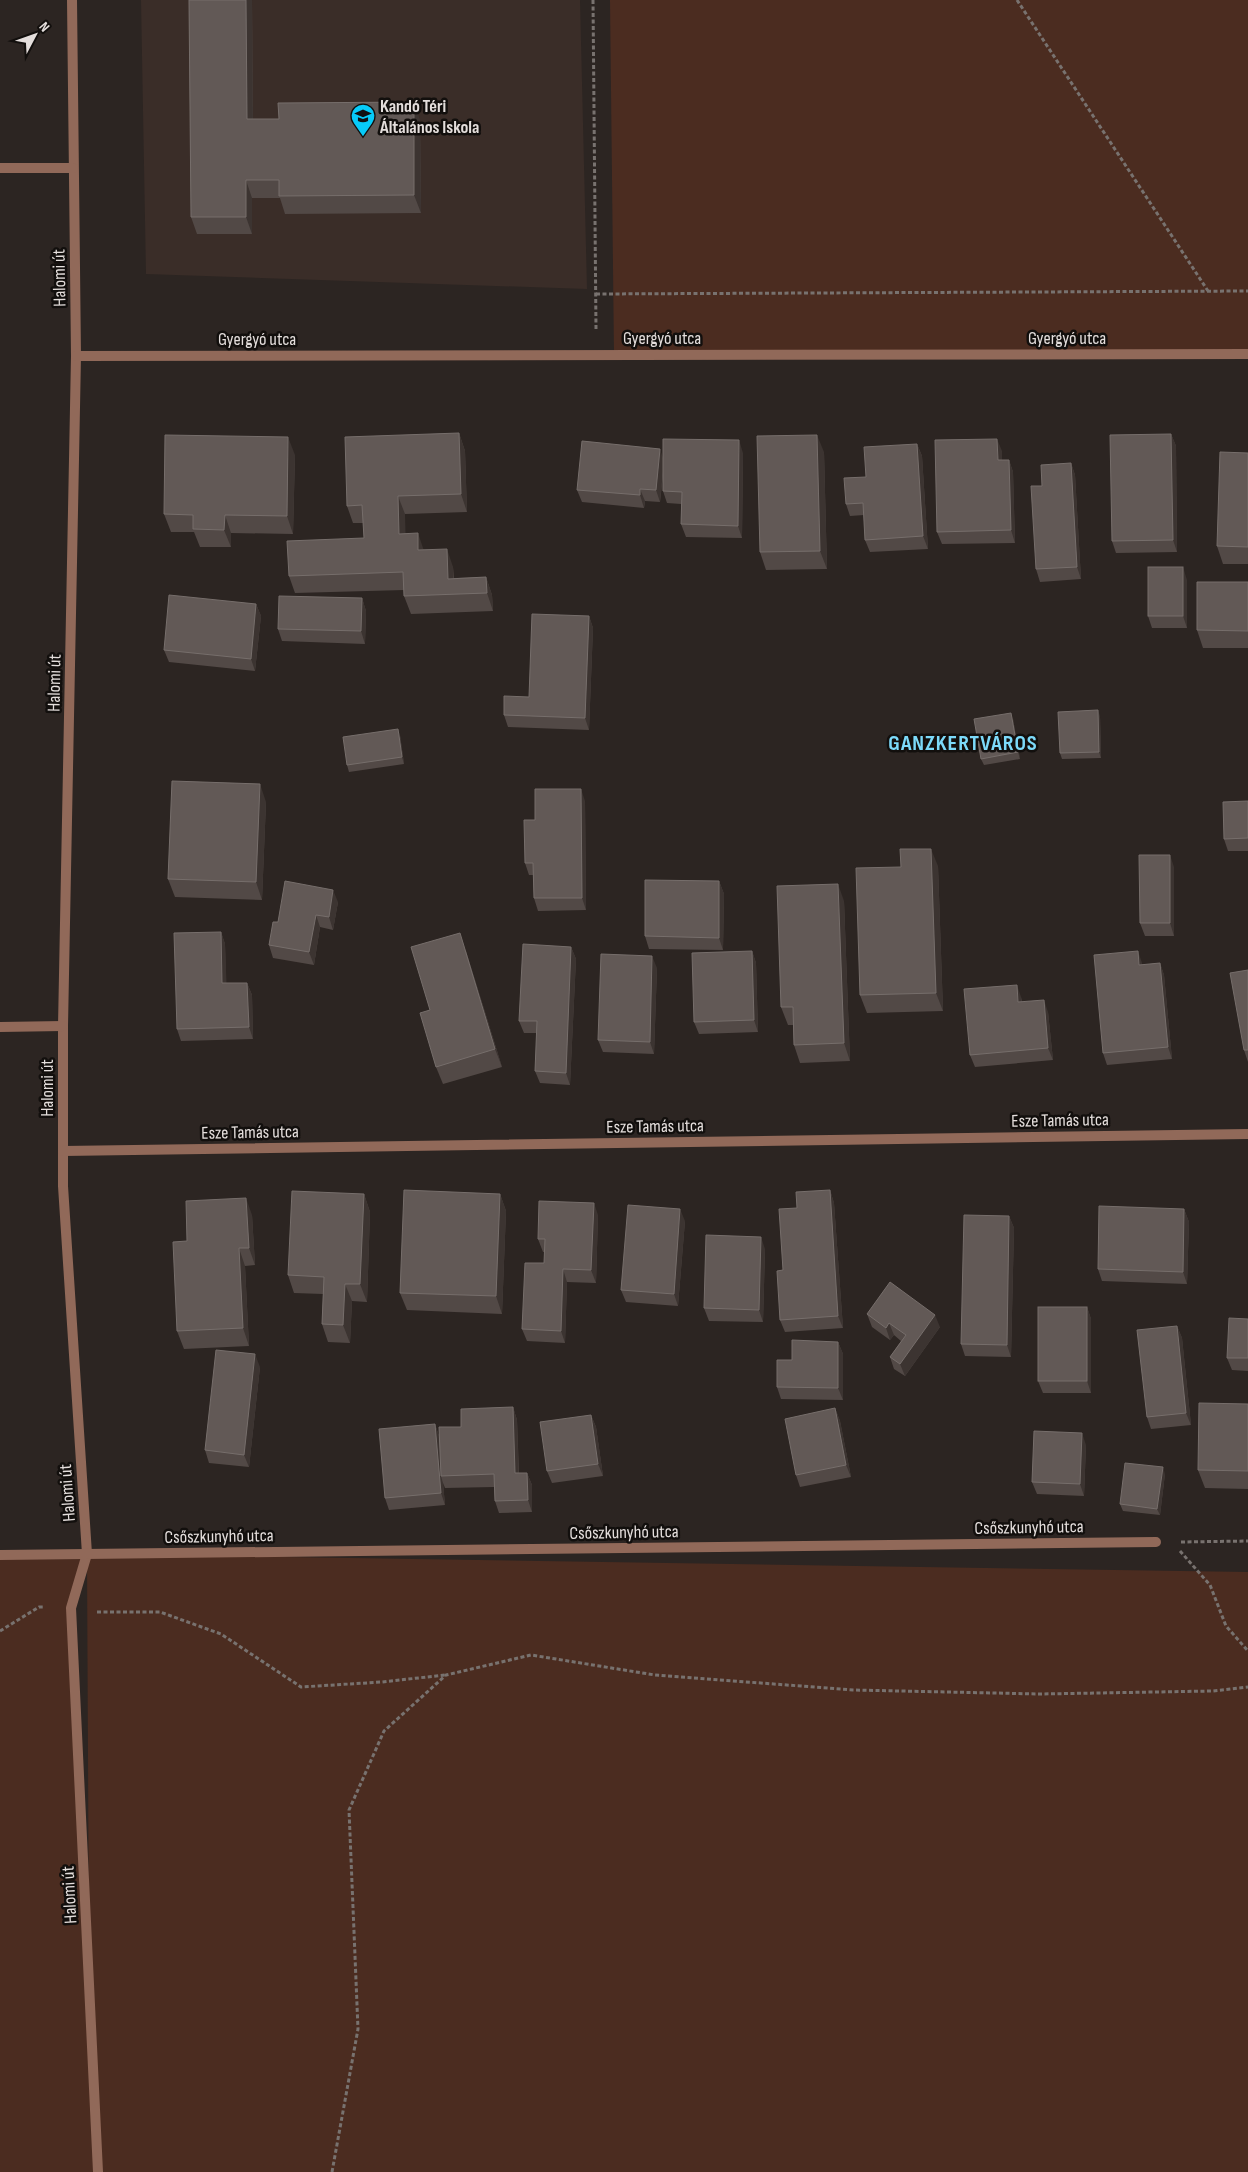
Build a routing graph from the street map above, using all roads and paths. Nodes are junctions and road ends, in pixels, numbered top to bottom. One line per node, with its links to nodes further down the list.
1 (72, 0): 5 (street, Halomi út)
2 (593, 0): 8 (path)
3 (1017, 0): 7 (path)
4 (0, 168): 5 (street)
5 (74, 168): 11 (street, Halomi út)
6 (1248, 291): 7 (path)
7 (1208, 292): 8 (path)
8 (596, 294): 10 (path)
9 (1248, 354): 10 (street, Gyergyó utca)
10 (597, 355): 11 (street, Gyergyó utca)
11 (76, 356): 12 (street, Halomi út)
12 (63, 1026): 13 (street); 15 (street, Halomi út)
13 (0, 1027)
14 (1248, 1134): 15 (street, Esze Tamás utca)
15 (63, 1151): 18 (street, Halomi út)
16 (1248, 1541): 17 (path)
17 (1156, 1542): 18 (street, Csőszkunyhó utca); 22 (path)
18 (87, 1554): 19 (street, Csőszkunyhó utca); 20 (street, Halomi út)
19 (0, 1555)
20 (71, 1611): 21 (path); 23 (path); 25 (street, Halomi út)
21 (0, 1631)
22 (1248, 1651)
23 (446, 1675): 24 (path); 26 (path)
24 (1248, 1687)
25 (98, 2172)
26 (332, 2172)

